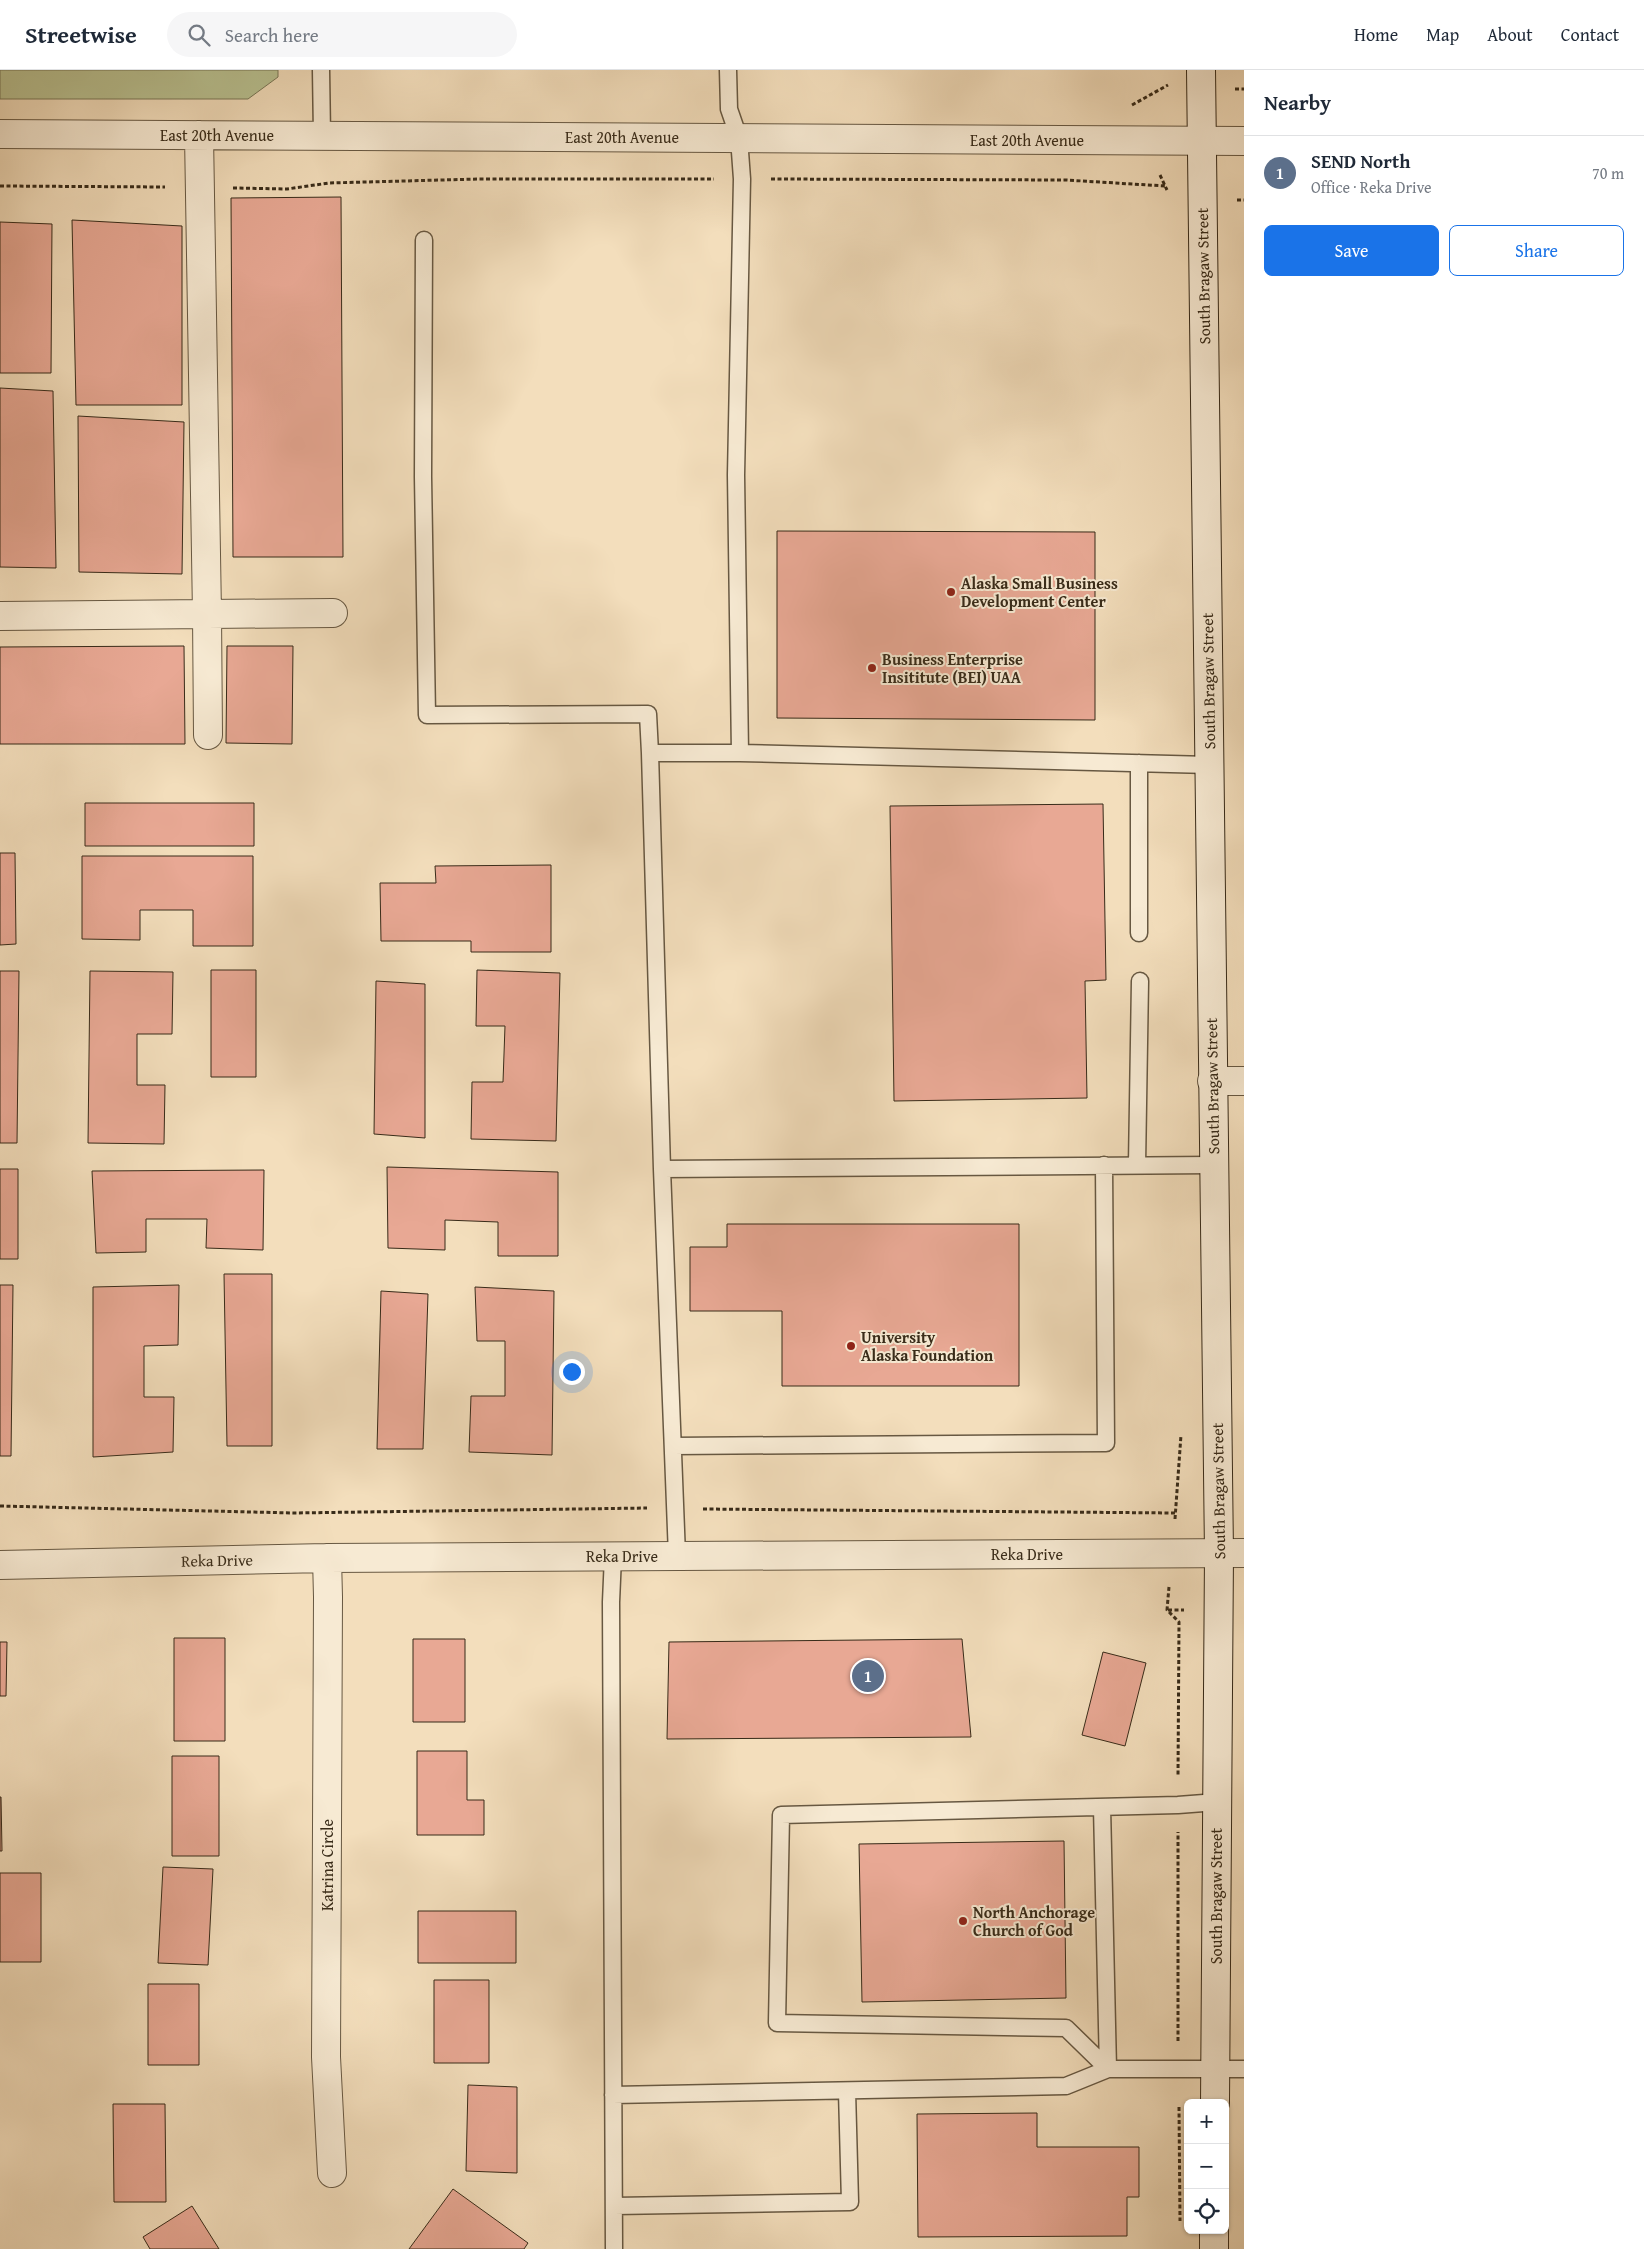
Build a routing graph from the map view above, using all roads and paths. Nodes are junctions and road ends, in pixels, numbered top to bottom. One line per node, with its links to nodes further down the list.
1 (321, 70): 6 (lane)
2 (728, 70): 7 (lane)
3 (1201, 70): 8 (street, South Bragaw Street)
4 (0, 134): 5 (street, East 20th Avenue)
5 (199, 135): 6 (street, East 20th Avenue); 13 (street)
6 (322, 135): 7 (street, East 20th Avenue)
7 (739, 138): 8 (street, East 20th Avenue); 10 (lane)
8 (1202, 140): 9 (street, East 20th Avenue); 22 (street, South Bragaw Street)
9 (1244, 141)
10 (742, 179): 12 (path); 13 (path); 20 (lane)
11 (0, 186): 13 (path)
12 (1165, 186)
13 (200, 187): 16 (street)
14 (424, 240): 19 (lane)
15 (333, 613): 16 (street)
16 (207, 614): 17 (street); 18 (street)
17 (0, 616)
18 (208, 735)
19 (650, 753): 20 (lane); 30 (lane)
20 (740, 753): 21 (lane)
21 (1139, 763): 22 (lane); 23 (lane)
22 (1209, 765): 25 (street, South Bragaw Street)
23 (1139, 933)
24 (1140, 982): 28 (lane)
25 (1212, 1081): 26 (street); 29 (street, South Bragaw Street)
26 (1244, 1081)
27 (1104, 1165): 28 (lane); 30 (lane); 31 (lane)
28 (1137, 1165): 29 (lane)
29 (1213, 1165): 35 (street, South Bragaw Street)
30 (662, 1169): 31 (lane)
31 (673, 1446): 33 (lane)
32 (0, 1506): 33 (path)
33 (675, 1509): 34 (path); 37 (lane)
34 (1175, 1513)
35 (1231, 1554): 37 (street, Reka Drive); 41 (street, South Bragaw Street)
36 (613, 1556): 37 (street, Reka Drive); 38 (street, Reka Drive); 49 (lane)
37 (677, 1556)
38 (327, 1558): 39 (street, Reka Drive); 51 (street, Katrina Circle)
39 (0, 1565)
40 (1167, 1610): 42 (path)
41 (1217, 1802): 42 (lane); 47 (street, South Bragaw Street)
42 (1178, 1805): 43 (lane); 46 (path)
43 (1102, 1807): 45 (lane); 45 (lane)
44 (1244, 2068): 47 (lane)
45 (1108, 2069): 46 (lane); 48 (lane)
46 (1178, 2069): 47 (lane); 53 (path)
47 (1215, 2069): 50 (street, South Bragaw Street)
48 (847, 2091): 49 (lane); 52 (lane)
49 (613, 2095): 52 (lane)
50 (1215, 2099)
51 (332, 2172)
52 (614, 2206): 55 (lane)
53 (1180, 2222)
54 (1214, 2234): 56 (street)
55 (614, 2249)
56 (1214, 2249)

